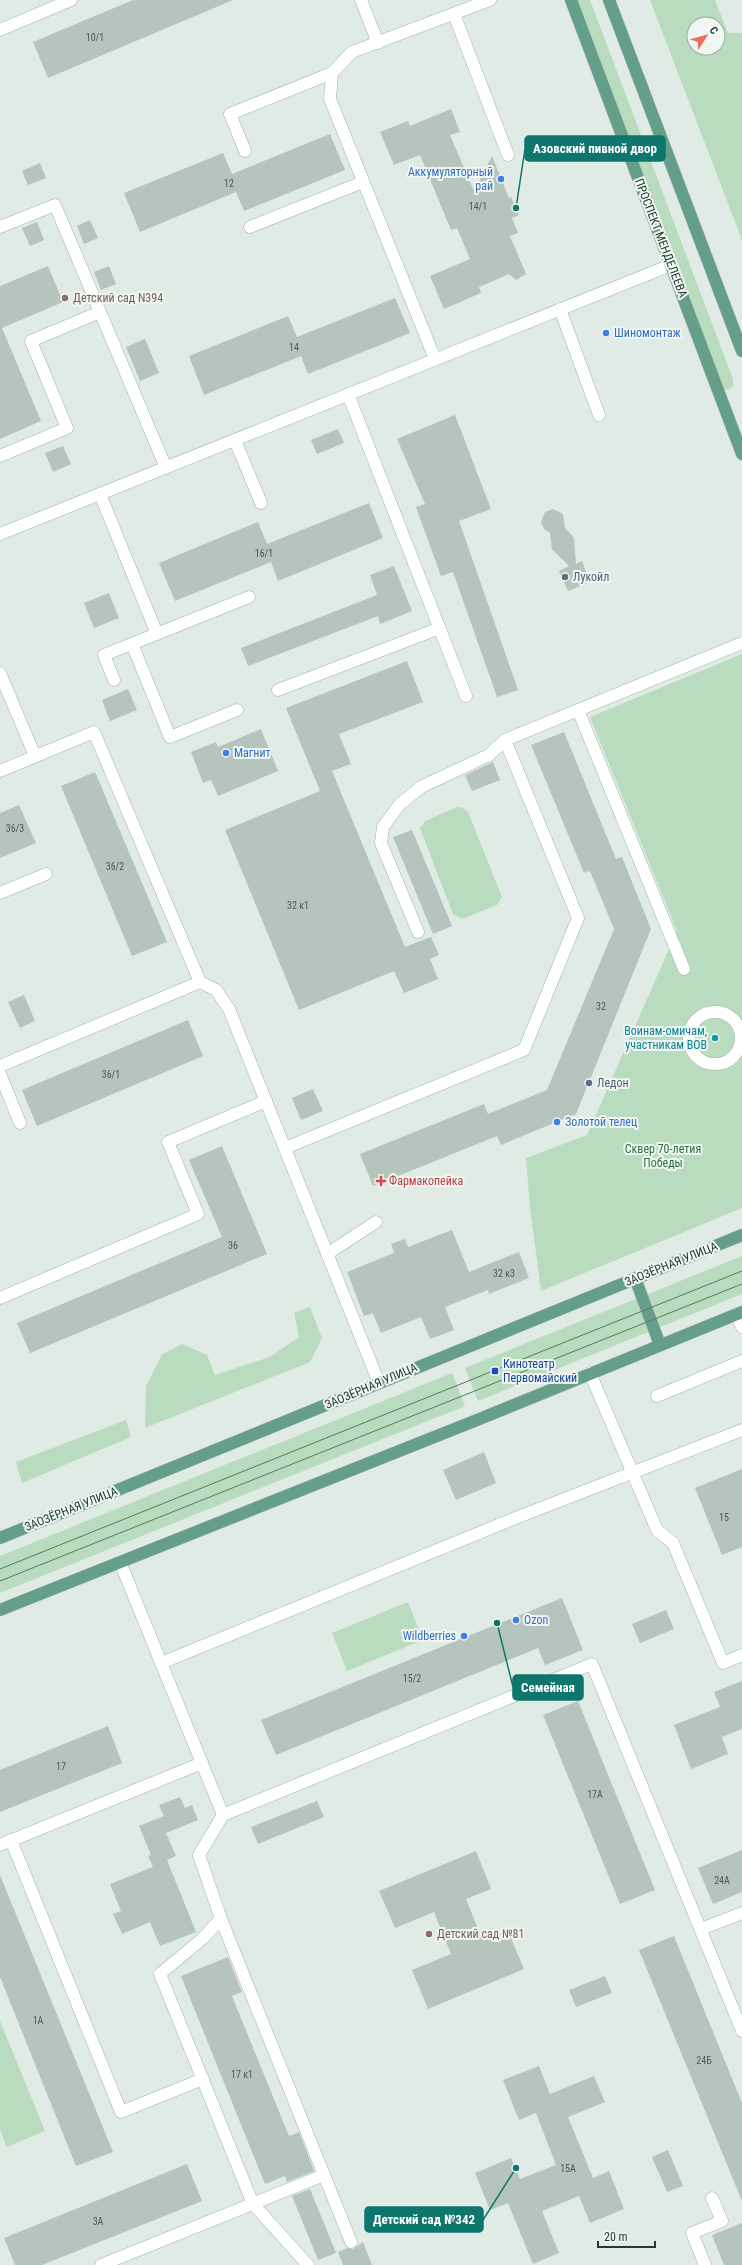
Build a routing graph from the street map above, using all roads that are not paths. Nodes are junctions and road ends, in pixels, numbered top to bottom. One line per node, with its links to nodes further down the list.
1 (71, 0): 7 (street)
2 (361, 0): 8 (street)
3 (490, 0): 6 (street)
4 (571, 0): 15 (main road, ПРОСПЕКТ МЕНДЕЛЕЕВА)
5 (609, 0): 18 (main road)
6 (454, 14): 8 (street); 11 (street)
7 (0, 30)
8 (378, 43): 9 (street)
9 (332, 73): 10 (street); 12 (street)
10 (245, 151)
11 (508, 154)
12 (363, 182): 13 (street); 19 (street)
13 (250, 227)
14 (0, 228): 17 (street)
15 (671, 265): 16 (street); 22 (main road, ПРОСПЕКТ МЕНДЕЛЕЕВА)
16 (560, 309): 19 (street); 21 (street)
17 (100, 312): 25 (street); 26 (street)
18 (742, 351)
19 (435, 359): 20 (street)
20 (348, 394): 23 (street); 31 (street)
21 (599, 415)
22 (737, 423): 24 (main road, ПРОСПЕКТ МЕНДЕЛЕЕВА)
23 (235, 440): 26 (street); 28 (street)
24 (742, 454)
25 (0, 456)
26 (166, 468): 27 (street)
27 (100, 494): 29 (street); 32 (street)
28 (261, 503)
29 (0, 534)
30 (249, 597): 32 (street)
31 (440, 628): 37 (street); 38 (street)
32 (157, 634): 34 (street)
33 (742, 643): 40 (street)
34 (132, 644): 36 (street); 39 (street)
35 (0, 673): 42 (street)
36 (114, 680)
37 (278, 690)
38 (466, 696)
39 (237, 710)
40 (578, 710): 41 (street); 47 (street)
41 (505, 740): 46 (street); 54 (street)
42 (35, 756): 43 (street); 48 (street)
43 (0, 771)
44 (46, 874): 45 (street)
45 (0, 893)
46 (418, 932)
47 (684, 969)
48 (200, 982): 50 (street); 52 (street)
49 (698, 1057): 49 (street)
50 (0, 1066)
51 (0, 1074): 53 (street)
52 (266, 1101): 54 (street); 59 (street)
53 (20, 1123)
54 (285, 1148): 57 (street)
55 (376, 1222): 57 (street)
56 (742, 1235): 58 (main road, ЗАОЗЁРНАЯ УЛИЦА)
57 (327, 1254): 65 (street)
58 (635, 1278): 62 (main road); 65 (main road, ЗАОЗЁРНАЯ УЛИЦА)
59 (0, 1298)
60 (739, 1313): 61 (street); 62 (main road)
61 (742, 1327)
62 (660, 1345): 64 (main road)
63 (742, 1361): 66 (street)
64 (590, 1373): 68 (street); 70 (main road)
65 (379, 1383): 69 (main road, ЗАОЗЁРНАЯ УЛИЦА)
66 (657, 1396)
67 (742, 1430): 68 (street)
68 (634, 1474): 72 (street); 73 (street)
69 (0, 1538)
70 (120, 1562): 71 (main road); 73 (street)
71 (0, 1610)
72 (742, 1656)
73 (161, 1663): 74 (street)
74 (202, 1763): 75 (street); 76 (street)
75 (223, 1815): 79 (street); 80 (street)
76 (11, 1840): 77 (street); 82 (street)
77 (0, 1845)
78 (742, 1913): 80 (street)
79 (221, 1919): 82 (street); 83 (street)
80 (700, 1929): 81 (street)
81 (742, 2031)
82 (203, 2079): 85 (street)
83 (324, 2175): 85 (street); 86 (street)
84 (712, 2198): 89 (street)
85 (253, 2204): 87 (street); 88 (street)
86 (351, 2242)
87 (101, 2265)
88 (308, 2265)
89 (705, 2265)

